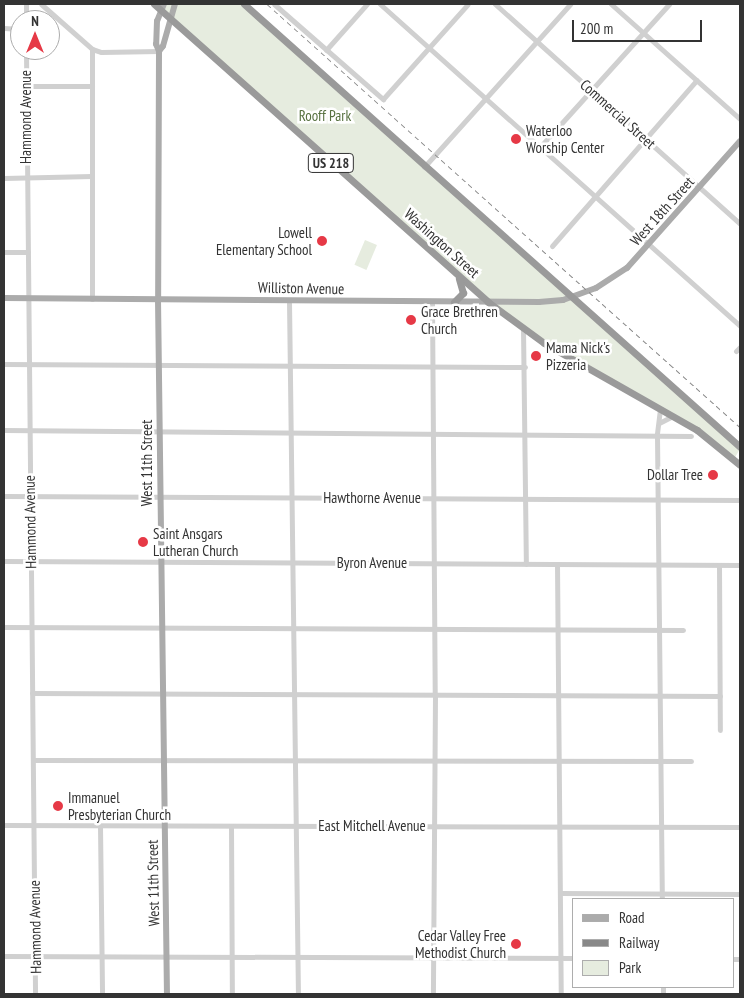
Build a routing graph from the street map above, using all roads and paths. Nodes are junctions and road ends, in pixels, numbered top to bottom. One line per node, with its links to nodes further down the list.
1 (41, 4): 18 (street)
2 (154, 4): 13 (highway, Washington Street / US 218)
3 (175, 4): 14 (main road, West 11th Street)
4 (244, 4): 31 (highway)
5 (274, 4): 19 (street)
6 (368, 4): 19 (street)
7 (380, 4): 17 (street)
8 (468, 4): 17 (street)
9 (495, 4): 16 (street, Commercial Street)
10 (570, 4): 16 (street)
11 (612, 4): 15 (street)
12 (669, 4): 15 (street)
13 (162, 7): 14 (highway, Washington Street / US 218); 20 (main road, West 11th Street)
14 (170, 18): 20 (main road, West 11th Street); 42 (highway, Washington Street / US 218)
15 (644, 32): 22 (street); 25 (street)
16 (536, 41): 25 (street, Commercial Street); 26 (street)
17 (429, 48): 19 (street); 26 (street)
18 (92, 49): 20 (street); 24 (street)
19 (326, 50)
20 (159, 51): 48 (main road, West 11th Street)
21 (26, 60): 23 (street, Hammond Avenue)
22 (697, 80): 27 (street); 28 (street)
23 (26, 86): 24 (street); 33 (street, Hammond Avenue)
24 (92, 86): 32 (street)
25 (591, 90): 28 (street, Commercial Street); 30 (street)
26 (486, 98): 30 (street); 31 (street)
27 (740, 118)
28 (646, 139): 35 (street, Commercial Street); 36 (street)
29 (740, 141): 35 (main road, West 18th Street)
30 (540, 147): 36 (street)
31 (424, 167): 47 (highway)
32 (92, 176): 33 (street); 46 (street)
33 (26, 177): 34 (street); 41 (street, Hammond Avenue)
34 (4, 178)
35 (700, 187): 37 (street, Commercial Street); 38 (main road, West 18th Street)
36 (595, 196): 38 (street); 39 (street)
37 (740, 224)
38 (649, 244): 43 (main road, West 18th Street); 53 (street)
39 (552, 246)
40 (4, 252): 41 (street)
41 (28, 252): 45 (street, Hammond Avenue)
42 (458, 276): 51 (highway); 52 (highway, Washington Street / US 218)
43 (596, 288): 47 (main road, Williston Avenue)
44 (4, 298): 45 (main road, Williston Avenue)
45 (28, 298): 46 (main road, Williston Avenue); 58 (street, Hammond Avenue)
46 (92, 298): 48 (main road, Williston Avenue)
47 (571, 298): 52 (main road, Williston Avenue); 74 (highway)
48 (158, 299): 49 (main road, Williston Avenue); 59 (main road, West 11th Street)
49 (290, 300): 50 (main road, Williston Avenue); 60 (street)
50 (432, 302): 51 (main road, Williston Avenue); 61 (street)
51 (454, 302): 52 (main road, Williston Avenue)
52 (488, 302): 54 (highway, Washington Street / US 218)
53 (740, 326)
54 (523, 328): 55 (highway, Washington Street / US 218); 56 (street)
55 (535, 336): 56 (street); 63 (highway, Washington Street / US 218)
56 (525, 347): 62 (street)
57 (4, 364): 58 (street)
58 (29, 364): 59 (street); 67 (street, Hammond Avenue)
59 (159, 366): 60 (street); 68 (main road, West 11th Street)
60 (290, 366): 61 (street); 69 (street)
61 (432, 366): 62 (street); 70 (street)
62 (525, 367): 71 (street)
63 (660, 409): 64 (highway, Washington Street / US 218); 65 (street)
64 (673, 416): 65 (street); 75 (highway, Washington Street / US 218)
65 (660, 423): 72 (street)
66 (4, 430): 67 (street)
67 (30, 430): 68 (street); 77 (street, Hammond Avenue)
68 (160, 430): 69 (street); 78 (main road, West 11th Street)
69 (291, 432): 70 (street); 79 (street)
70 (432, 432): 71 (street); 80 (street)
71 (525, 433): 72 (street); 81 (street)
72 (657, 436): 73 (street); 82 (street)
73 (690, 436)
74 (740, 447)
75 (740, 465)
76 (4, 496): 77 (street, Hawthorne Avenue)
77 (30, 496): 78 (street, Hawthorne Avenue); 85 (street, Hammond Avenue)
78 (160, 496): 79 (street, Hawthorne Avenue); 86 (main road, West 11th Street)
79 (292, 498): 80 (street, Hawthorne Avenue); 87 (street)
80 (434, 498): 81 (street, Hawthorne Avenue); 88 (street)
81 (526, 498): 82 (street, Hawthorne Avenue); 89 (street)
82 (658, 500): 83 (street, Hawthorne Avenue); 91 (street)
83 (740, 500)
84 (4, 562): 85 (street, Byron Avenue)
85 (31, 562): 86 (street, Byron Avenue); 95 (street, Hammond Avenue)
86 (161, 562): 87 (street, Byron Avenue); 96 (main road, West 11th Street)
87 (293, 563): 88 (street, Byron Avenue); 97 (street)
88 (434, 564): 89 (street, Byron Avenue); 98 (street)
89 (526, 564): 90 (street, Byron Avenue)
90 (557, 564): 91 (street, Byron Avenue); 99 (street)
91 (658, 565): 92 (street, Byron Avenue); 100 (street)
92 (719, 565): 93 (street, Byron Avenue); 108 (street)
93 (740, 565)
94 (4, 627): 95 (street)
95 (32, 627): 96 (street); 102 (street, Hammond Avenue)
96 (163, 628): 97 (street); 103 (main road, West 11th Street)
97 (294, 628): 98 (street); 104 (street)
98 (434, 629): 99 (street); 105 (street)
99 (558, 630): 100 (street); 106 (street)
100 (659, 630): 101 (street); 107 (street)
101 (683, 630)
102 (32, 693): 103 (street); 110 (street, Hammond Avenue)
103 (163, 694): 104 (street); 111 (main road, West 11th Street)
104 (294, 694): 105 (street); 112 (street)
105 (435, 695): 106 (street); 113 (street)
106 (558, 696): 107 (street); 114 (street)
107 (660, 696): 108 (street); 115 (street)
108 (720, 696): 109 (street)
109 (720, 730)
110 (33, 760): 111 (street); 118 (street, Hammond Avenue)
111 (164, 760): 112 (street); 120 (main road, West 11th Street)
112 (295, 760): 113 (street); 122 (street)
113 (434, 761): 114 (street); 123 (street)
114 (559, 761): 115 (street); 124 (street)
115 (661, 761): 116 (street); 125 (street)
116 (691, 761)
117 (4, 825): 118 (street, East Mitchell Avenue)
118 (34, 825): 119 (street, East Mitchell Avenue); 131 (street, Hammond Avenue)
119 (100, 826): 120 (street, East Mitchell Avenue); 132 (street)
120 (165, 826): 121 (street, East Mitchell Avenue); 133 (main road, West 11th Street)
121 (231, 826): 122 (street, East Mitchell Avenue); 134 (street)
122 (296, 826): 123 (street, East Mitchell Avenue); 135 (street)
123 (433, 826): 124 (street, East Mitchell Avenue); 136 (street)
124 (559, 826): 125 (street, East Mitchell Avenue); 127 (street)
125 (661, 827): 126 (street, East Mitchell Avenue); 129 (street)
126 (740, 827)
127 (560, 893): 129 (street); 137 (street)
128 (740, 894): 129 (street)
129 (662, 896)
130 (4, 956): 131 (street)
131 (35, 956): 132 (street); 139 (street, Hammond Avenue)
132 (102, 957): 133 (street); 140 (street)
133 (166, 957): 134 (street); 141 (main road, West 11th Street)
134 (232, 957): 135 (street); 142 (street)
135 (297, 957): 136 (street); 143 (street)
136 (433, 958): 137 (street); 144 (street)
137 (560, 958): 138 (street); 145 (street)
138 (572, 958)
139 (35, 994)
140 (102, 994)
141 (167, 994)
142 (232, 994)
143 (298, 994)
144 (433, 994)
145 (561, 994)

